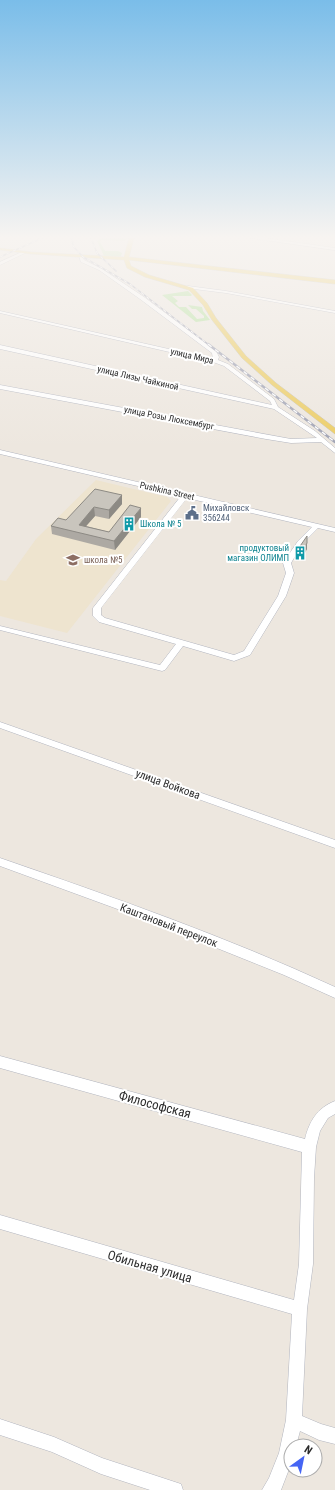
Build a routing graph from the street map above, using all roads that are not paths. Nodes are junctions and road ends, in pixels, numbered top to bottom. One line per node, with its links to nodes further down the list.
1 (156, 308): 7 (street)
2 (207, 308): 10 (main road)
3 (311, 308): 5 (street)
4 (0, 312): 7 (street, улица Мира)
5 (335, 312)
6 (0, 347): 9 (street, улица Лизы Чайкиной)
7 (215, 361): 9 (street, улица Мира)
8 (0, 387): 11 (street, улица Розы Люксембург)
9 (276, 408): 11 (street)
10 (335, 432)
11 (322, 440): 12 (street)
12 (335, 451)
13 (0, 452): 14 (street, Pushkina Street)
14 (185, 496): 15 (street, Pushkina Street); 18 (street)
15 (316, 526): 16 (street, Pushkina Street); 18 (street)
16 (335, 530)
17 (2, 628): 18 (street)
18 (181, 642)
19 (0, 725): 20 (street, улица Войкова)
20 (335, 844)
21 (0, 862): 22 (street, Каштановый переулок)
22 (335, 993)
23 (0, 1062): 25 (street, Философская)
24 (335, 1107): 25 (street)
25 (309, 1147): 27 (street)
26 (0, 1222): 27 (street, Обильная улица)
27 (300, 1309): 28 (street)
28 (294, 1420): 30 (street); 31 (street)
29 (0, 1427): 32 (street)
30 (335, 1436)
31 (273, 1487)
32 (175, 1490)

